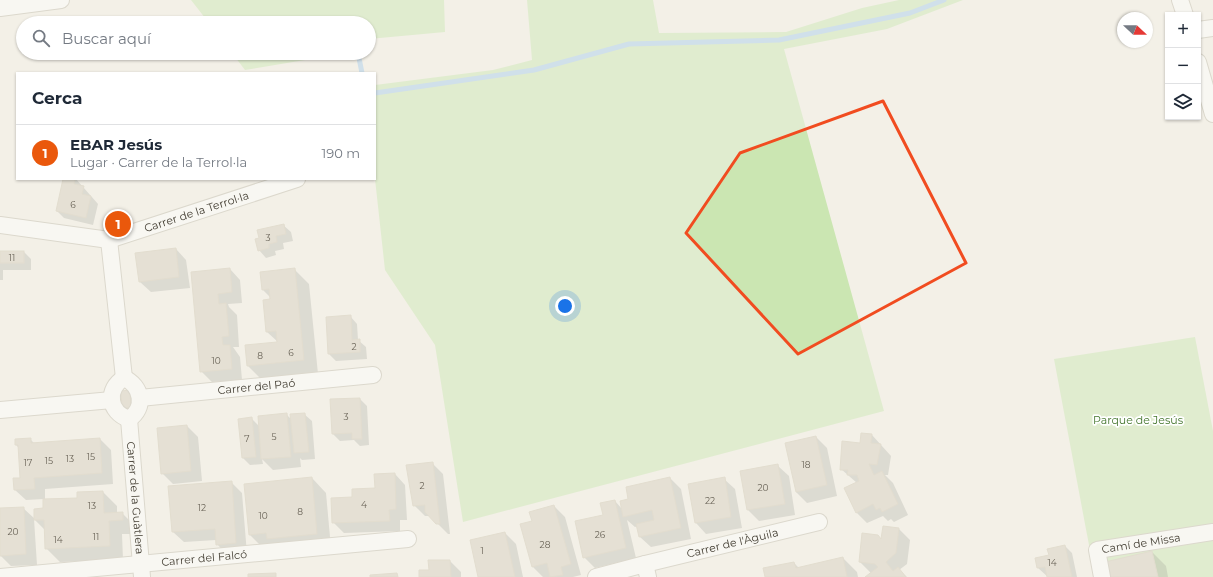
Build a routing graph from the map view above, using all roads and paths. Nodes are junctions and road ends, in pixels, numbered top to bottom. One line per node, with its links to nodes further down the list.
1 (61, 0): 3 (street)
2 (1180, 0): 4 (street)
3 (0, 8)
4 (1184, 12)
5 (1213, 28): 6 (street)
6 (1201, 30)
7 (1201, 72): 8 (street)
8 (1213, 114)
9 (294, 180): 11 (street, Carrer de la Terrol·la)
10 (0, 225): 11 (street, Carrer de la Terrol·la)
11 (109, 240): 13 (street)
12 (373, 375): 14 (street, Carrer del Paó)
13 (124, 378): 14 (street); 15 (street)
14 (140, 398): 17 (street)
15 (112, 400): 16 (street); 17 (street)
16 (0, 410)
17 (128, 419): 22 (street, Carrer de la Guàtlera)
18 (819, 522): 21 (street, Carrer de l'Àguila)
19 (1213, 532): 25 (street, Camí de Missa)
20 (408, 539): 22 (street, Carrer del Falcó)
21 (647, 570): 24 (street, Carrer de l'Àguila)
22 (142, 571): 23 (street, Carrer del Falcó)
23 (0, 577)
24 (596, 577)
25 (1102, 577)

